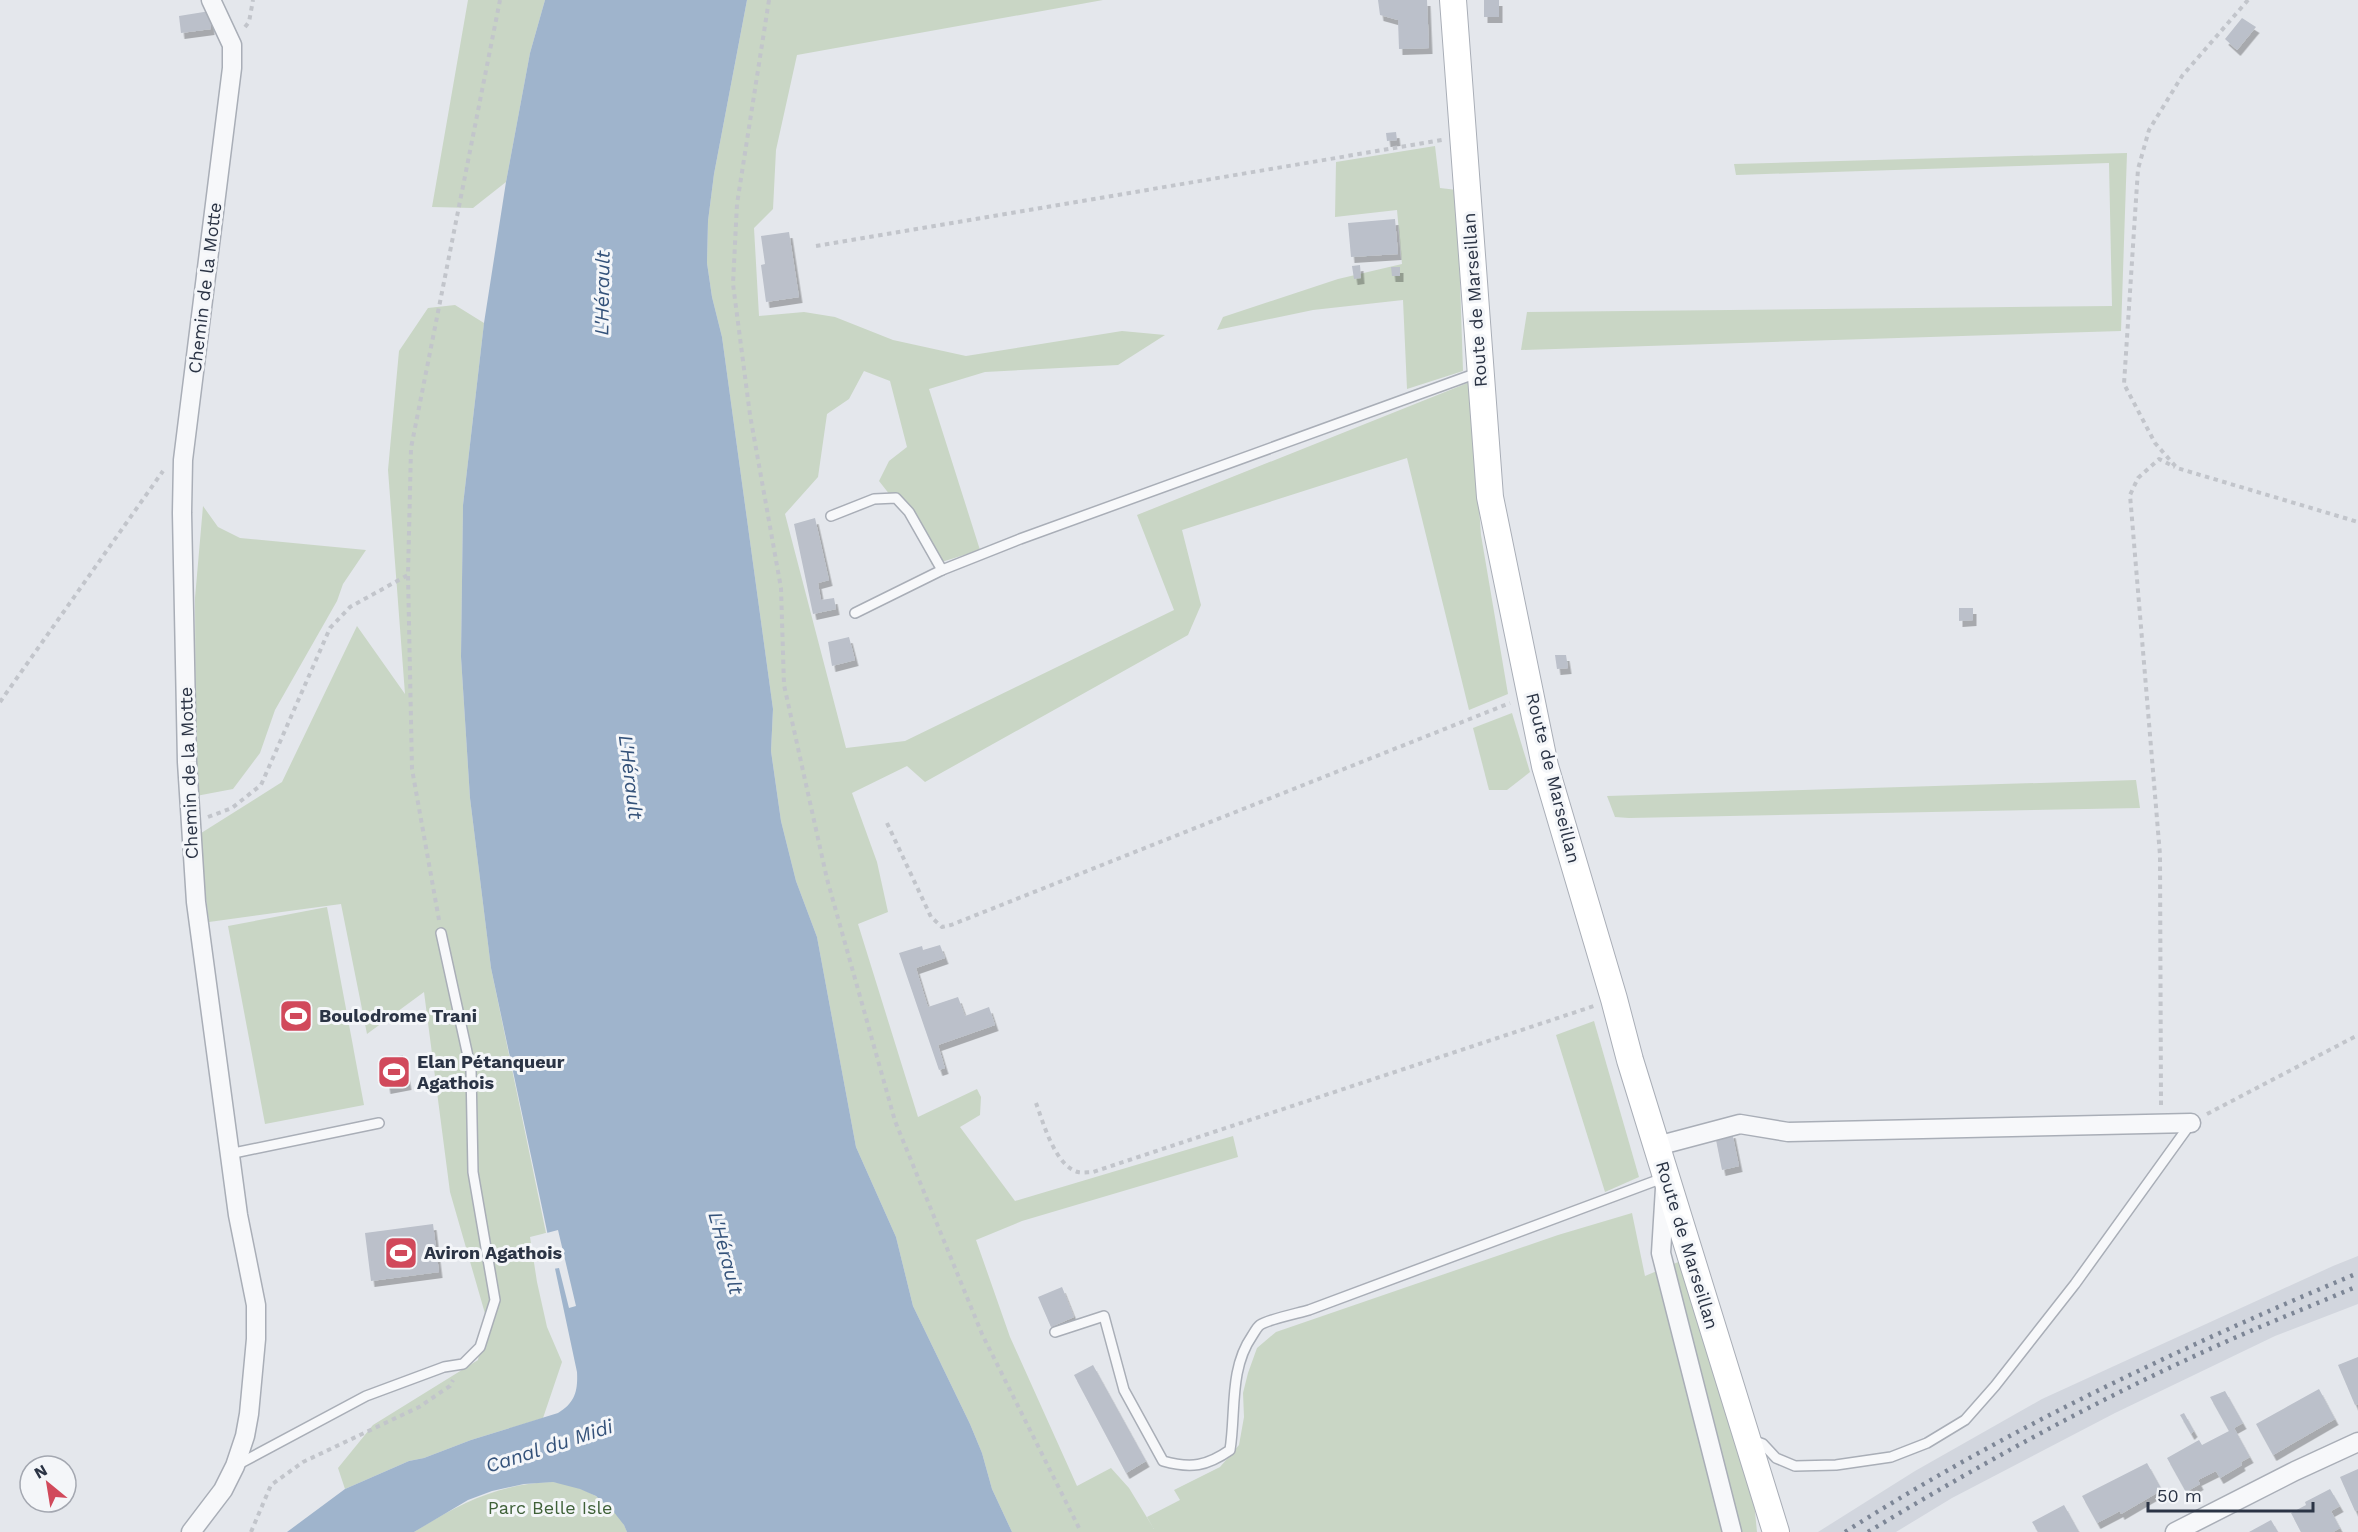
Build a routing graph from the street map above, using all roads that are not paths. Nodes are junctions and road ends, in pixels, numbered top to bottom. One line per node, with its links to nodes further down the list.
1 (211, 0): 11 (street, Chemin de la Motte)
2 (1453, 0): 3 (main road, Route de Marseillan)
3 (1480, 372): 5 (lane); 10 (main road, Route de Marseillan)
4 (831, 516): 5 (lane)
5 (942, 570): 6 (lane)
6 (855, 613)
7 (441, 933): 16 (lane)
8 (379, 1123): 11 (lane)
9 (2191, 1123): 10 (street); 14 (lane)
10 (1657, 1146): 12 (main road, Route de Marseillan)
11 (229, 1154): 16 (street, Chemin de la Motte)
12 (1666, 1177): 13 (lane); 14 (main road, Route de Marseillan); 18 (street)
13 (1055, 1332)
14 (1747, 1438): 19 (main road, Route de Marseillan)
15 (2358, 1442): 20 (street)
16 (235, 1466): 17 (street, Chemin de la Motte)
17 (190, 1532)
18 (1732, 1532)
19 (1776, 1532)
20 (2175, 1532)

